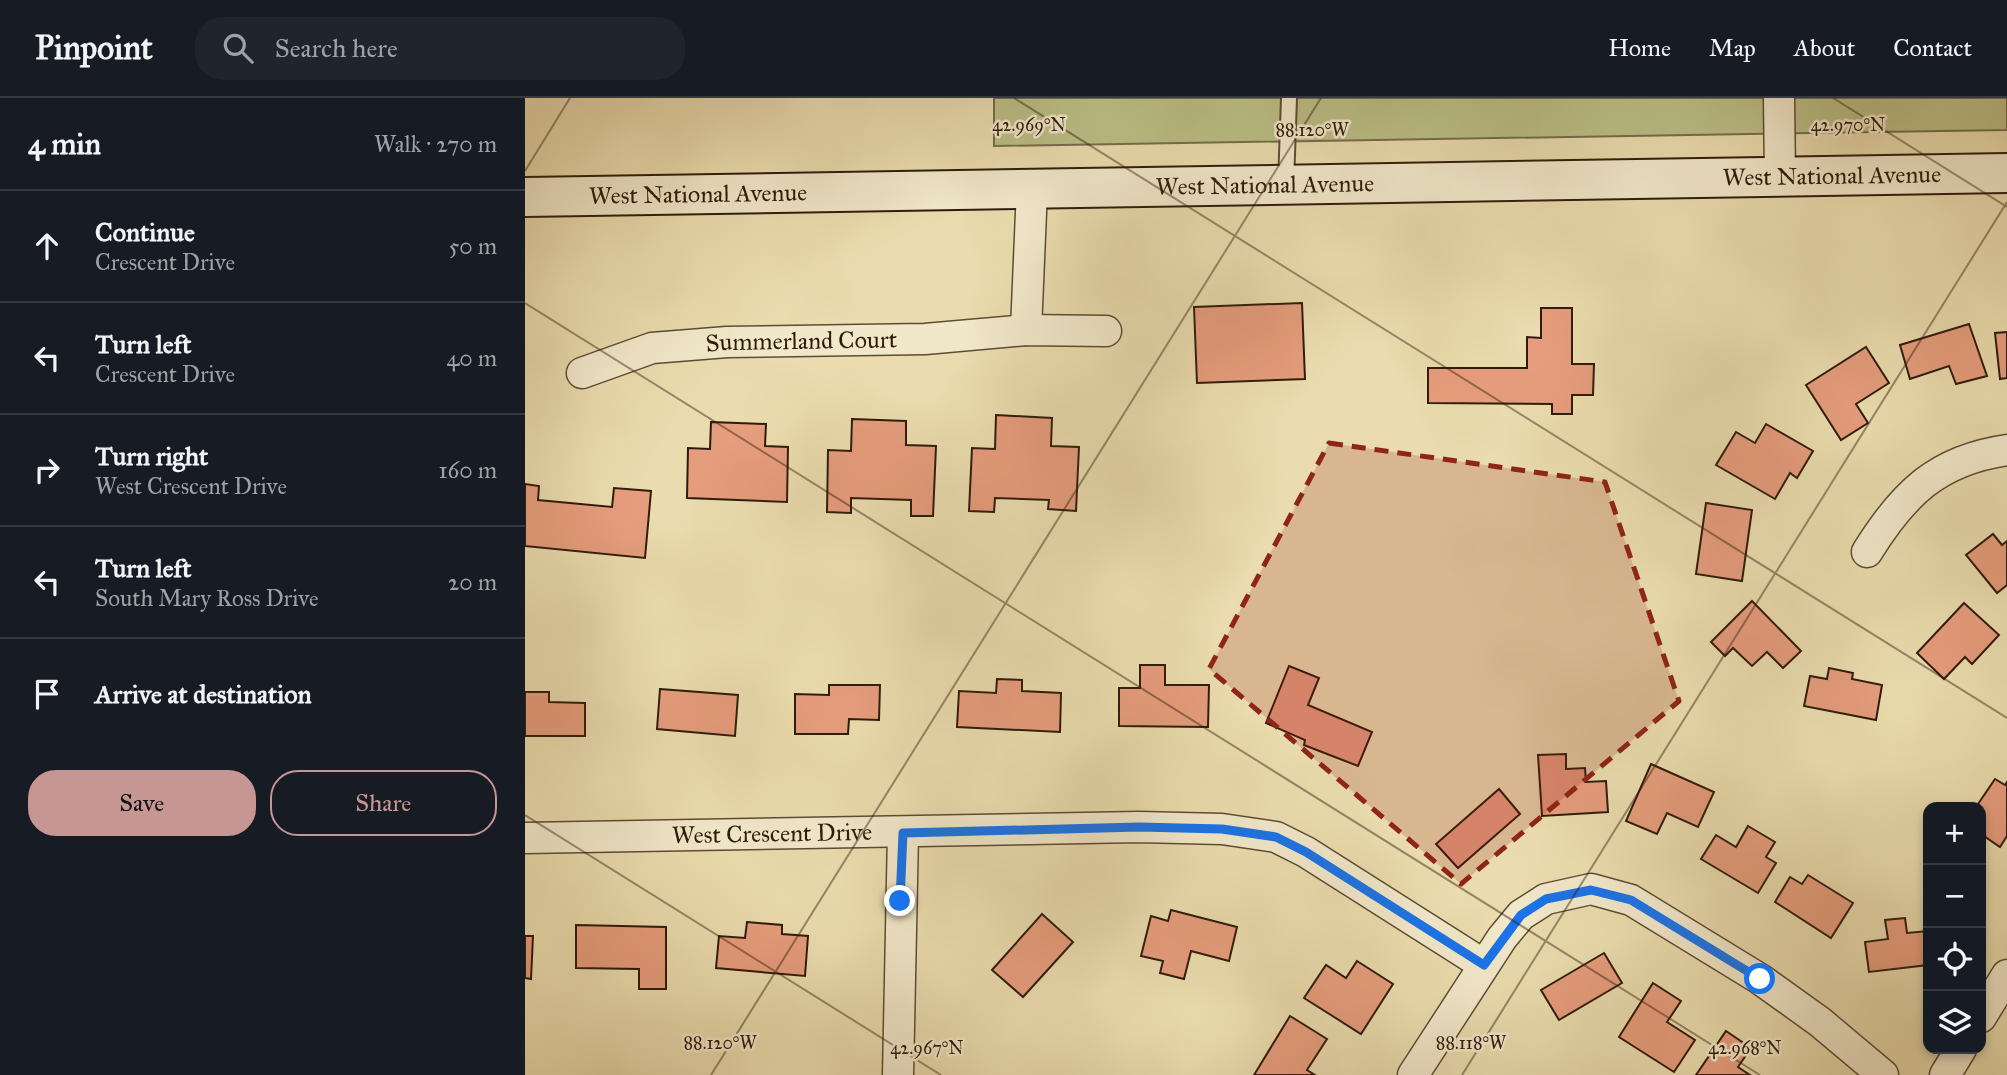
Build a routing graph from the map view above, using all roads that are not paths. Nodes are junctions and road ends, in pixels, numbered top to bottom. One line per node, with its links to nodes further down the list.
1 (1289, 98): 5 (lane)
2 (1779, 98): 4 (street)
3 (2007, 173): 4 (main road, West National Avenue)
4 (1780, 177): 5 (main road, West National Avenue)
5 (1286, 185): 6 (main road, West National Avenue)
6 (1032, 189): 7 (main road, West National Avenue); 8 (street)
7 (525, 197)
8 (1026, 330): 9 (street, Summerland Court); 10 (street, Summerland Court)
9 (1106, 331)
10 (582, 373)
11 (2007, 450): 12 (street)
12 (1867, 552)
13 (903, 833): 14 (street, West Crescent Drive); 15 (street, West Crescent Drive); 19 (street)
14 (525, 838)
15 (1484, 965): 20 (street); 21 (street)
16 (2007, 975): 17 (street)
17 (1986, 1009)
18 (1958, 1054): 22 (street)
19 (898, 1075)
20 (1413, 1075)
21 (1883, 1075)
22 (1945, 1075)

